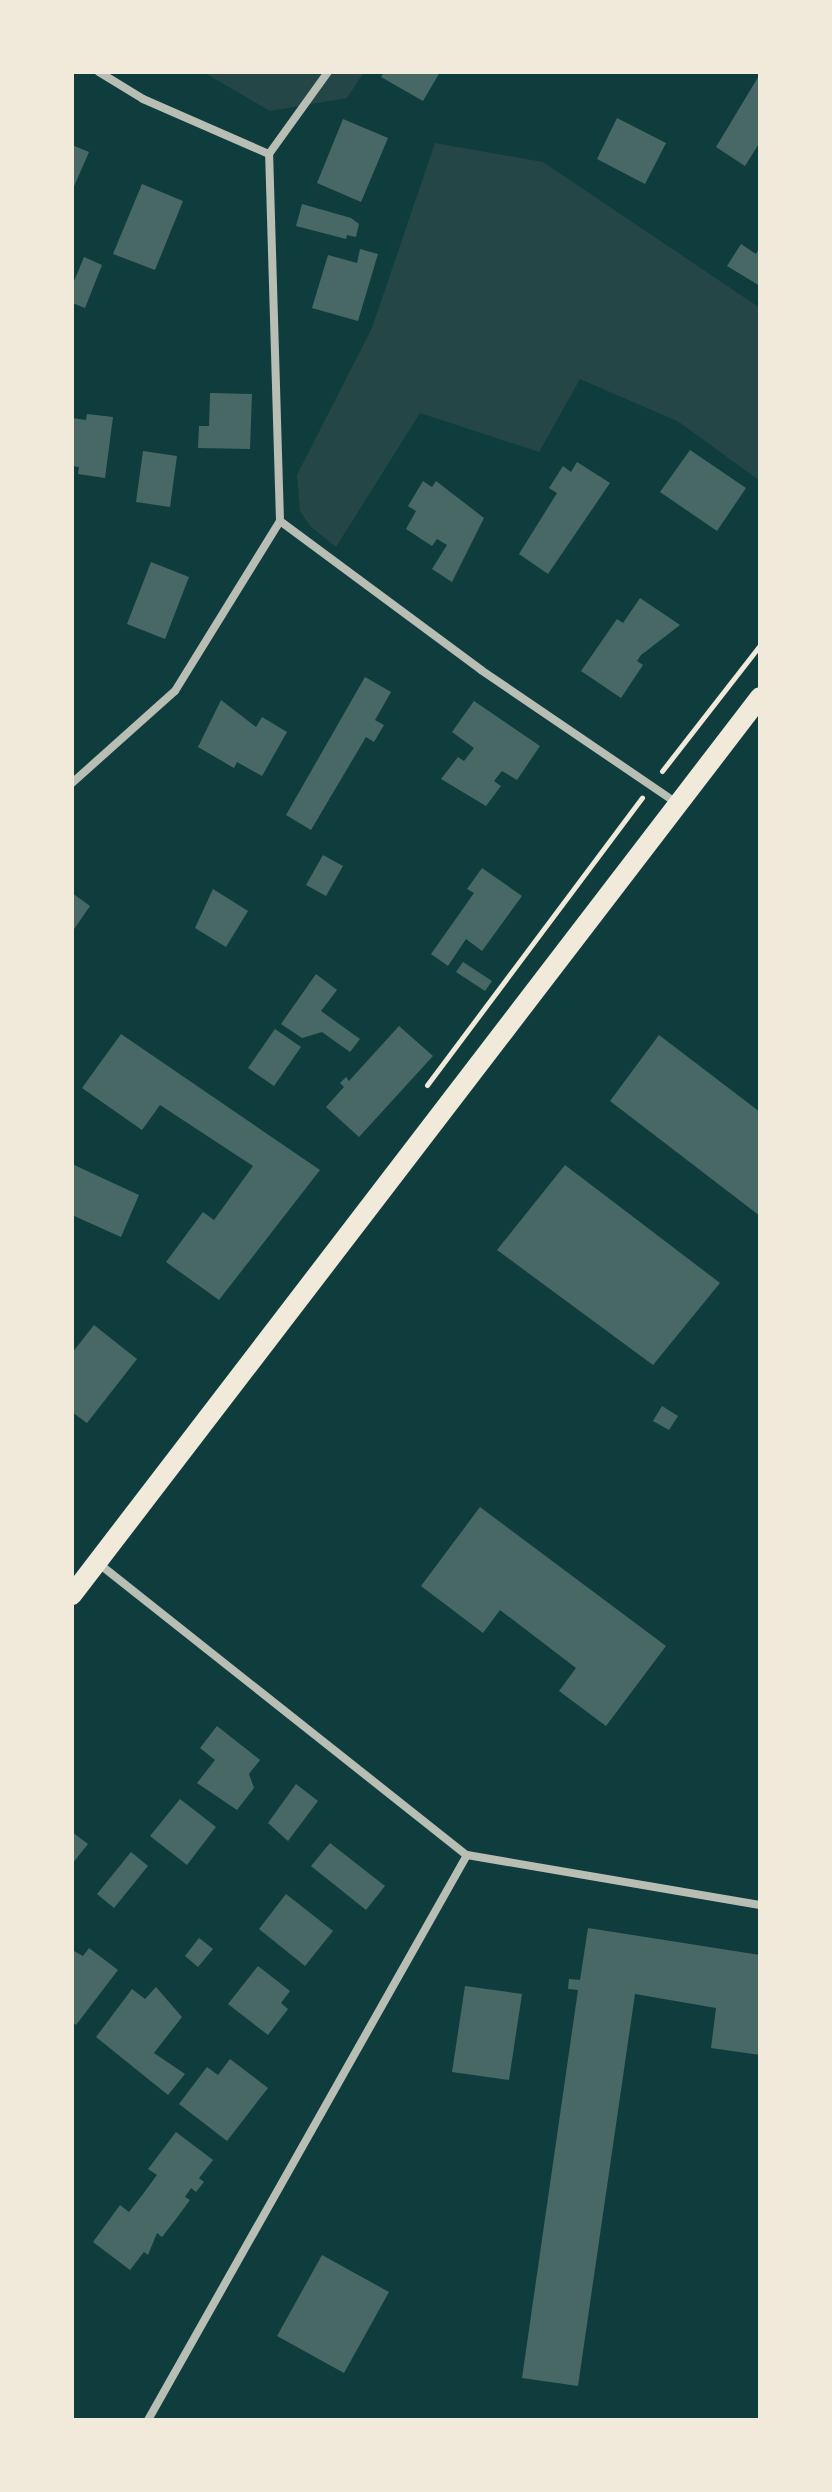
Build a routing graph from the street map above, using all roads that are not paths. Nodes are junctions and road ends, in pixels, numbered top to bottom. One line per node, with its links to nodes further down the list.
1 (99, 72): 3 (street)
2 (328, 72): 3 (street)
3 (269, 154): 4 (street)
4 (280, 521): 6 (street); 7 (street)
5 (760, 697): 7 (main road)
6 (72, 783)
7 (679, 804): 8 (main road)
8 (97, 1562): 9 (main road); 10 (street)
9 (72, 1595)
10 (467, 1855): 11 (street); 12 (street)
11 (760, 1905)
12 (148, 2420)

